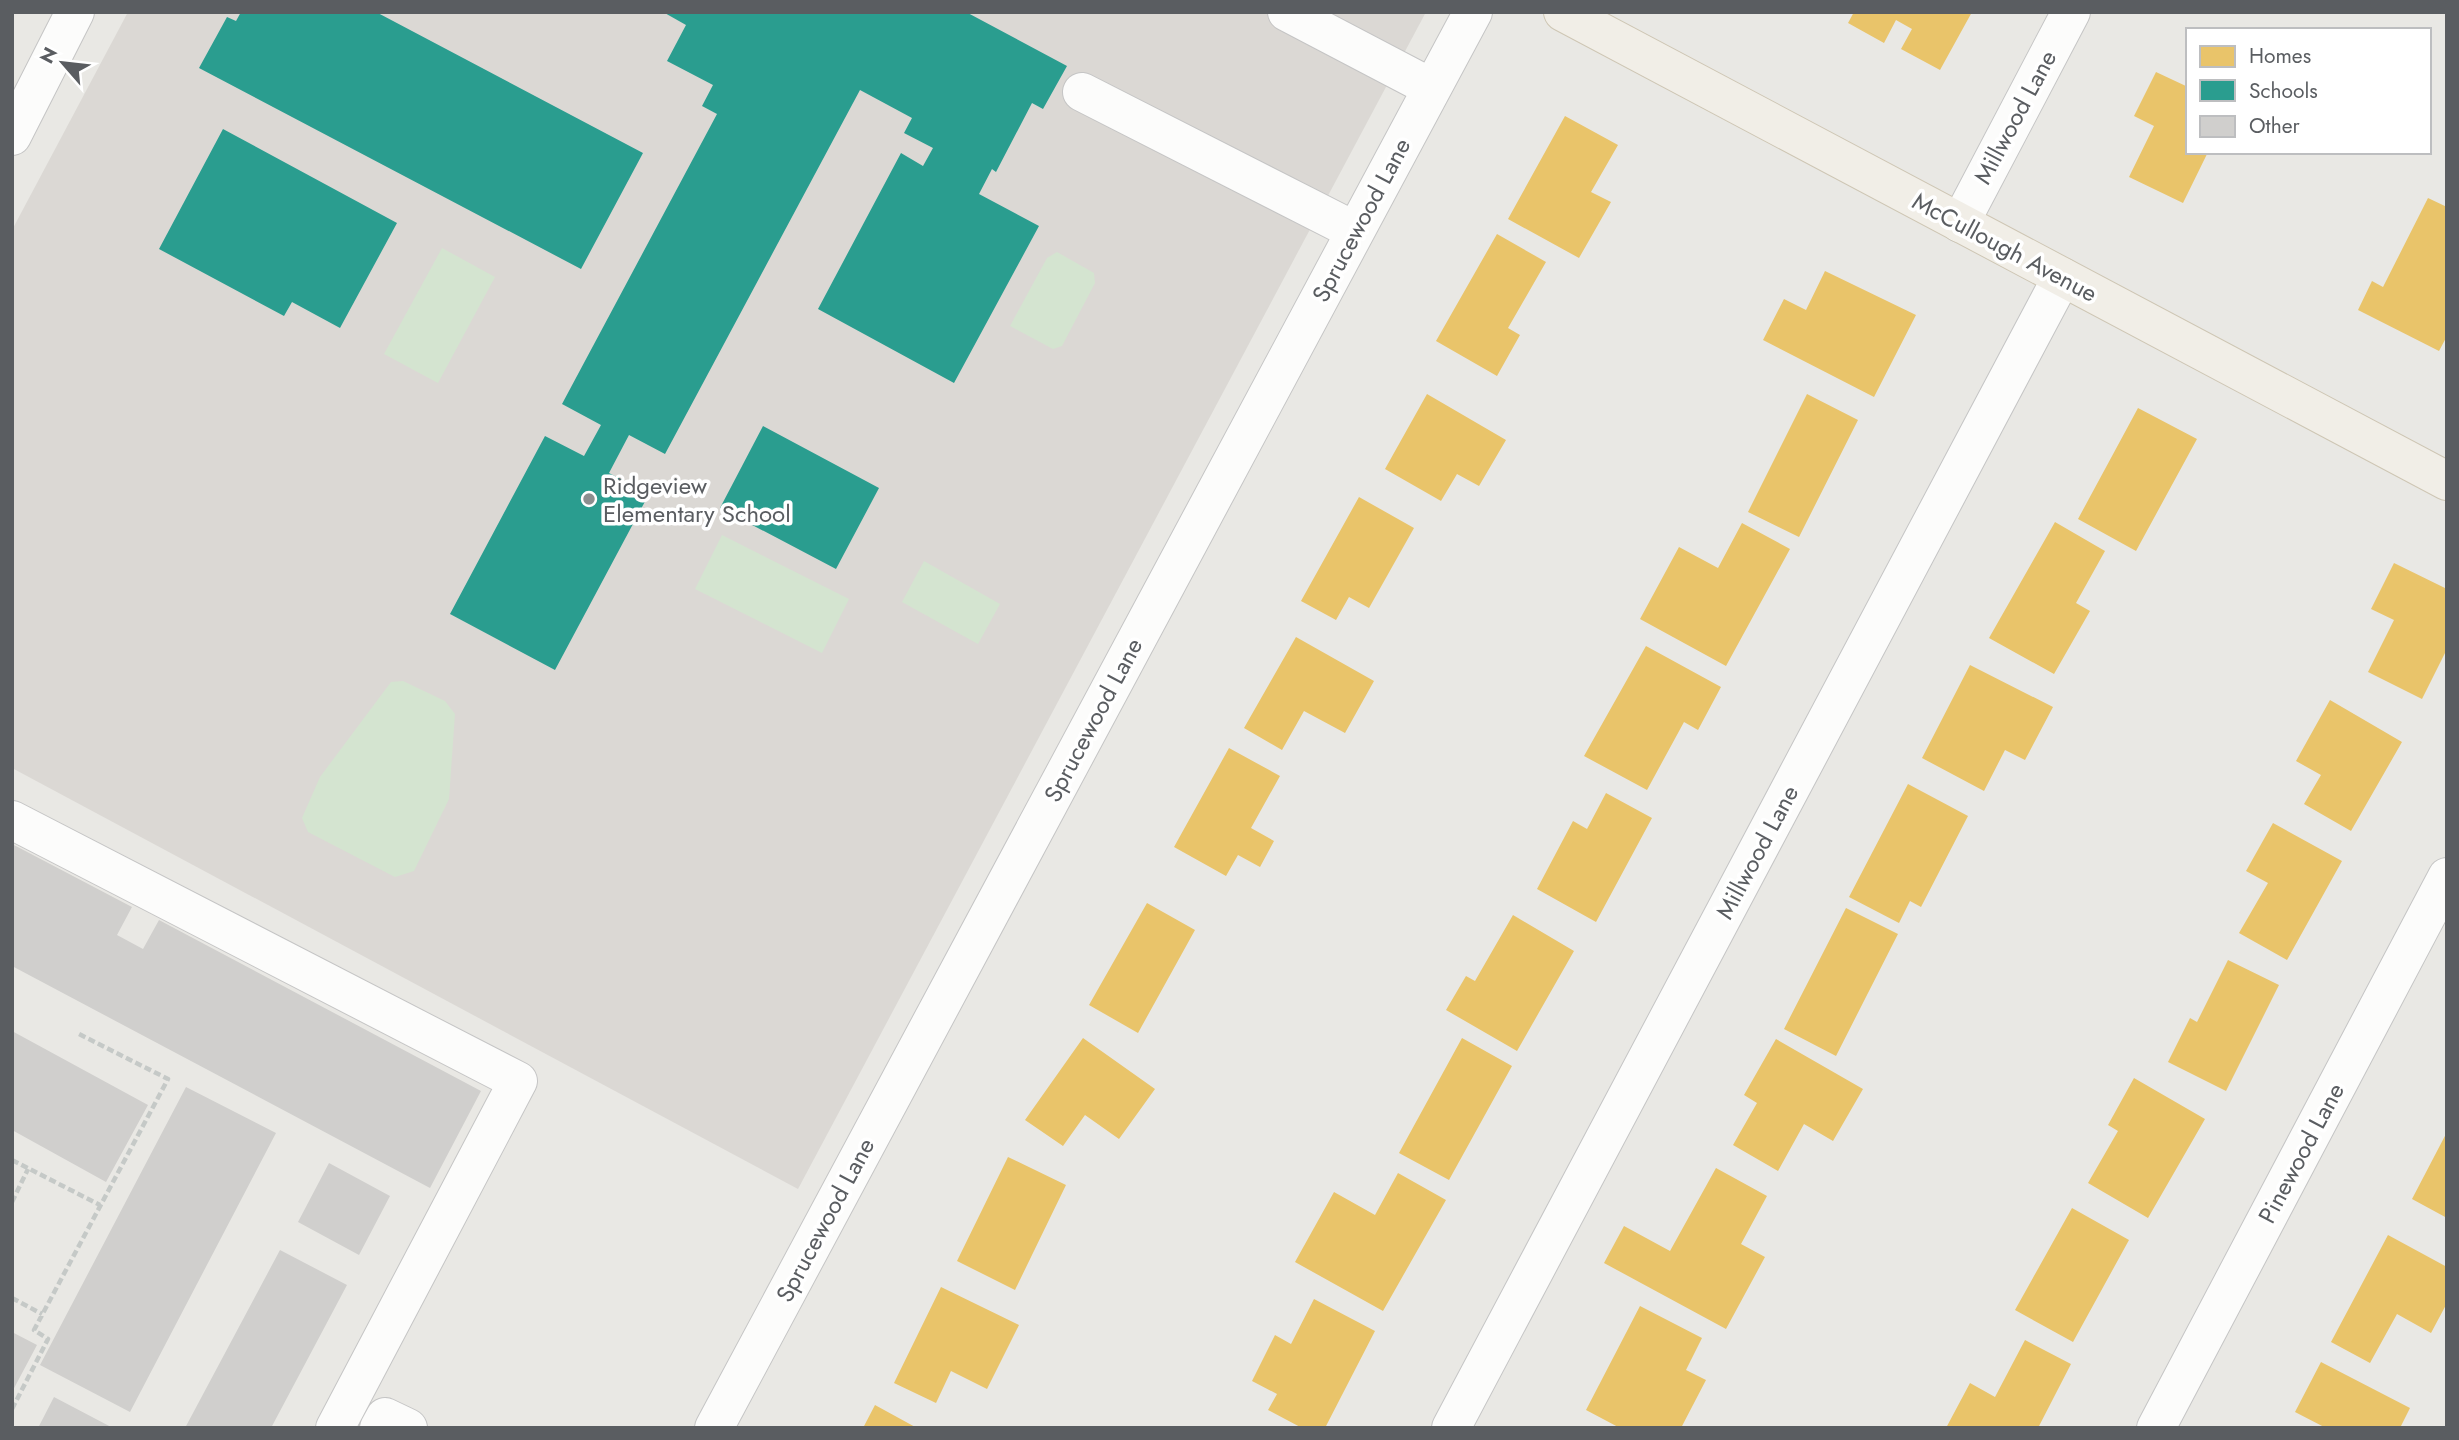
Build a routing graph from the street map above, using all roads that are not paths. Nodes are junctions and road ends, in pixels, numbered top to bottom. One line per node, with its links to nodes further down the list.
1 (75, 12): 8 (street)
2 (1287, 12): 6 (street)
3 (1473, 12): 6 (street, Sprucewood Lane)
4 (1563, 12): 9 (main road, McCullough Avenue)
5 (2071, 12): 9 (street, Millwood Lane)
6 (1432, 88): 10 (street, Sprucewood Lane)
7 (1082, 92): 10 (street)
8 (12, 136)
9 (1960, 223): 11 (main road, McCullough Avenue)
10 (1355, 231): 18 (street, Sprucewood Lane)
11 (2062, 277): 12 (main road, McCullough Avenue); 19 (street, Millwood Lane)
12 (2447, 481)
13 (12, 820): 15 (street)
14 (2447, 877): 20 (street, Pinewood Lane)
15 (335, 1428)
16 (379, 1428): 17 (street)
17 (408, 1428)
18 (714, 1428)
19 (1451, 1428)
20 (2156, 1428)

